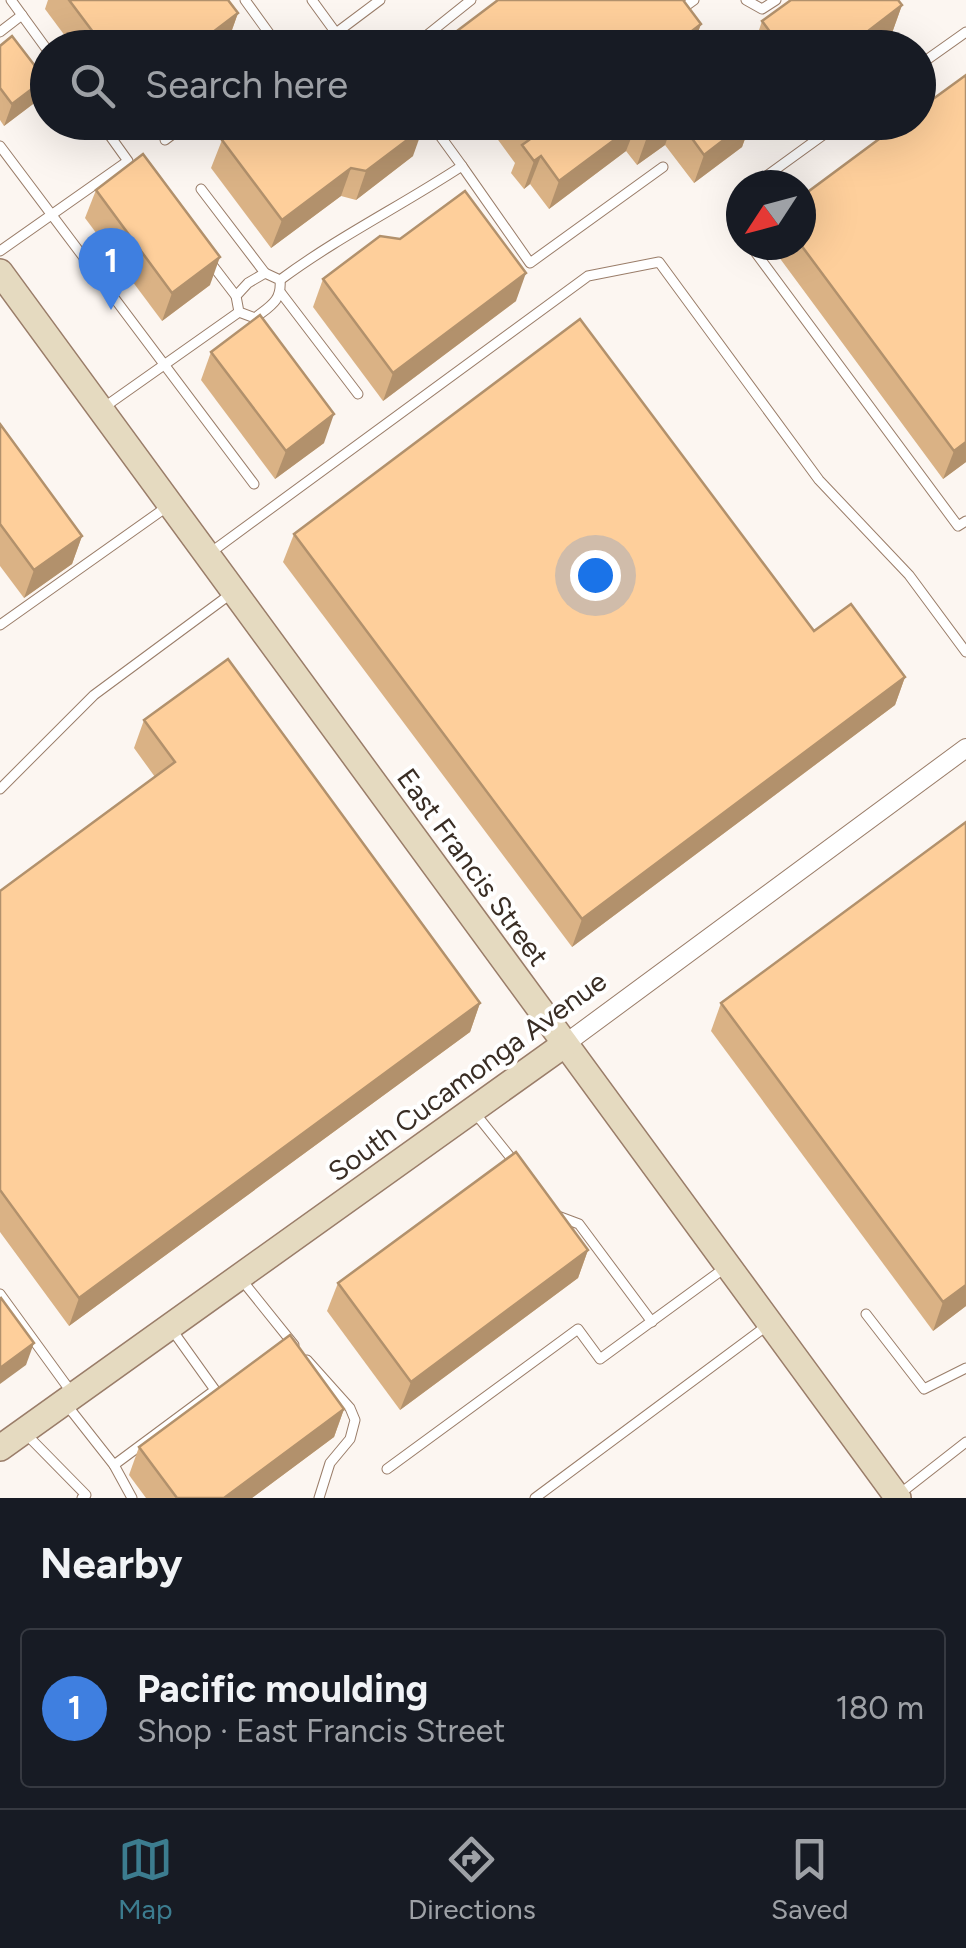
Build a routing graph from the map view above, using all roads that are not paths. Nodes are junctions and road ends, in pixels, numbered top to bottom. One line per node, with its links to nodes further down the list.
1 (10, 0): 10 (lane)
2 (246, 0): 12 (lane)
3 (312, 0): 13 (lane)
4 (380, 0): 14 (lane)
5 (472, 0): 15 (lane)
6 (668, 0): 7 (lane)
7 (694, 0)
8 (746, 0): 9 (lane)
9 (776, 0)
10 (22, 15): 11 (lane); 16 (lane)
11 (33, 30)
12 (267, 30)
13 (334, 30)
14 (340, 30)
15 (434, 30)
16 (0, 32)
17 (966, 32): 18 (lane)
18 (936, 53)
19 (113, 140): 23 (lane)
20 (443, 140): 24 (lane)
21 (816, 140): 26 (lane)
22 (0, 146): 29 (lane)
23 (128, 161): 27 (lane); 29 (lane)
24 (462, 166): 25 (lane); 35 (lane)
25 (662, 167)
26 (775, 170)
27 (139, 174)
28 (201, 188): 34 (lane)
29 (50, 216): 30 (lane); 41 (lane)
30 (0, 251)
31 (204, 255): 37 (lane)
32 (761, 260): 46 (lane)
33 (0, 272): 43 (street, East Francis Street)
34 (265, 274): 35 (lane); 37 (lane)
35 (280, 280): 36 (lane)
36 (281, 293): 39 (lane); 42 (lane)
37 (236, 296): 38 (lane)
38 (239, 312): 39 (lane); 41 (lane)
39 (255, 318): 40 (lane)
40 (265, 333)
41 (166, 364): 43 (lane); 44 (lane)
42 (358, 394)
43 (100, 410): 45 (street, East Francis Street)
44 (254, 484)
45 (170, 504): 48 (street, East Francis Street); 49 (lane)
46 (966, 522)
47 (71, 550): 49 (lane)
48 (208, 555): 50 (street, East Francis Street); 52 (lane)
49 (83, 566): 51 (lane)
50 (234, 592): 54 (lane); 55 (street, East Francis Street)
51 (0, 625)
52 (966, 652)
53 (966, 748): 55 (street, South Cucamonga Avenue)
54 (0, 789)
55 (565, 1044): 56 (street, South Cucamonga Avenue); 59 (street, East Francis Street)
56 (473, 1110): 57 (lane); 60 (street, South Cucamonga Avenue)
57 (519, 1170)
58 (542, 1200): 63 (lane)
59 (728, 1266): 63 (lane); 64 (street, East Francis Street)
60 (240, 1276): 65 (street, South Cucamonga Avenue); 76 (lane)
61 (0, 1294): 67 (lane)
62 (866, 1314): 66 (lane)
63 (652, 1322): 72 (lane)
64 (770, 1324): 73 (street, East Francis Street); 77 (lane)
65 (170, 1326): 67 (street, South Cucamonga Avenue); 71 (lane)
66 (966, 1368)
67 (69, 1399): 68 (street, South Cucamonga Avenue); 71 (lane)
68 (23, 1431): 70 (street, South Cucamonga Avenue); 74 (lane)
69 (966, 1442): 73 (lane)
70 (0, 1448)
71 (114, 1464): 75 (lane)
72 (387, 1470)
73 (897, 1497)
74 (82, 1498)
75 (132, 1498)
76 (319, 1498)
77 (535, 1498)

